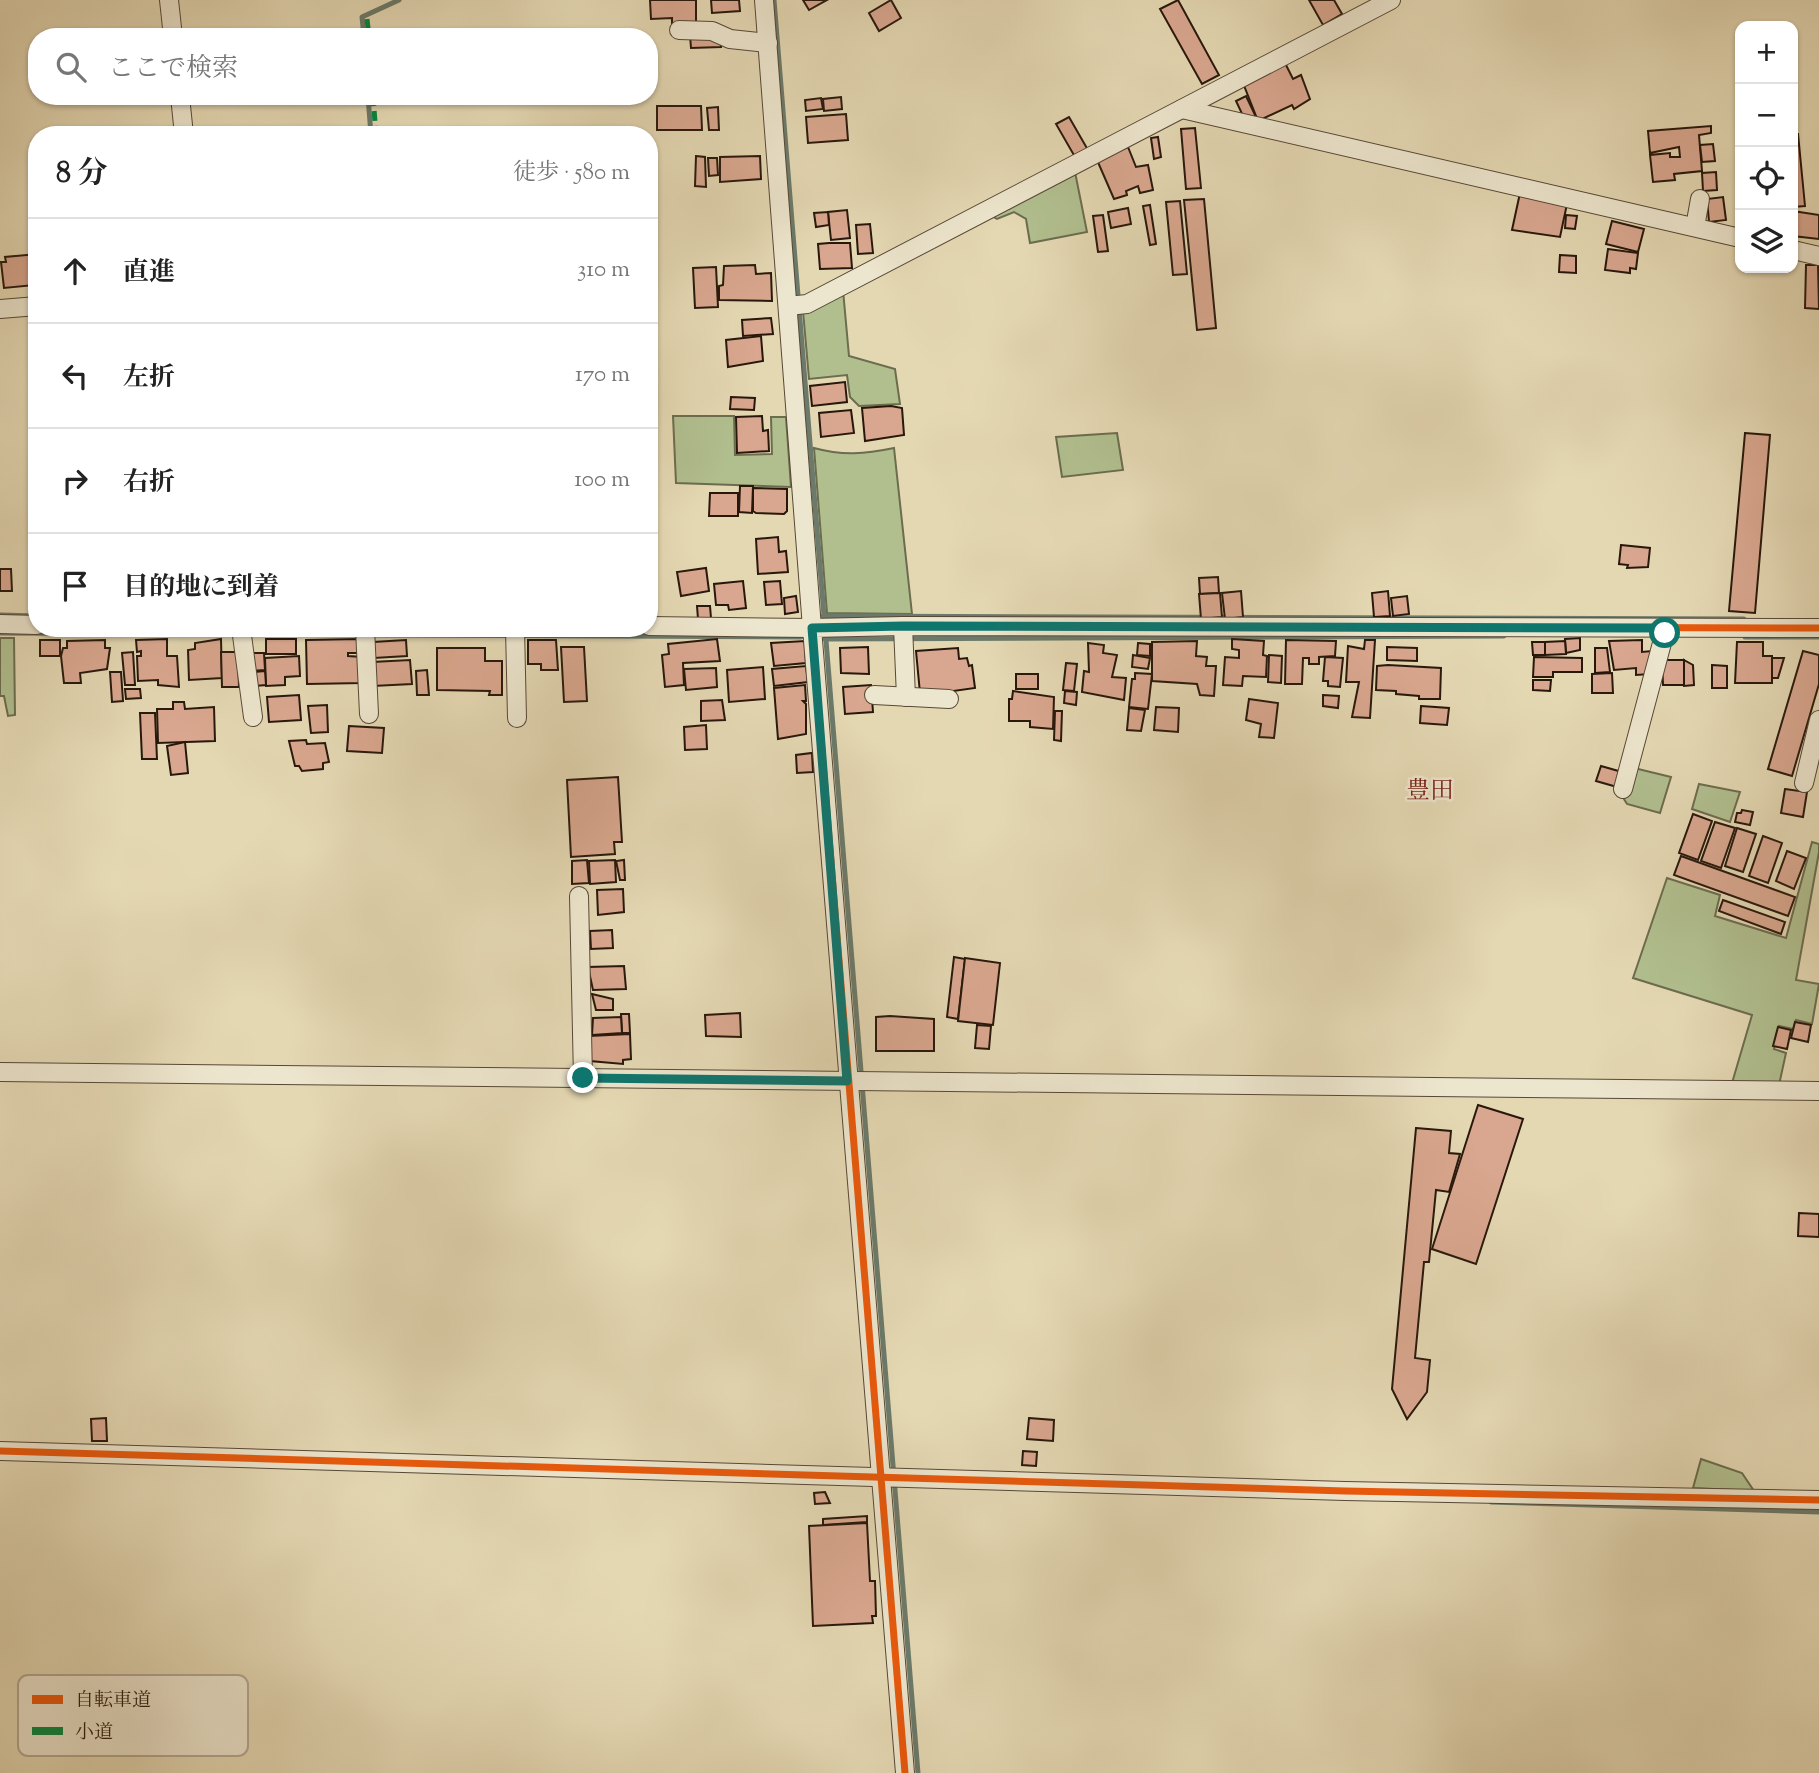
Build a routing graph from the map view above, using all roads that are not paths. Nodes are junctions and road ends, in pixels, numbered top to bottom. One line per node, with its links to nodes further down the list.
1 (169, 0): 4 (street)
2 (764, 0): 6 (street)
3 (1391, 0): 8 (street)
4 (172, 28)
5 (679, 30): 6 (street)
6 (763, 43): 15 (street)
7 (181, 105): 9 (street)
8 (1182, 109): 11 (street); 15 (street)
9 (183, 126)
10 (1700, 200): 11 (street)
11 (1695, 227): 12 (street)
12 (1735, 237)
13 (1798, 251): 14 (street)
14 (1819, 256)
15 (794, 305): 21 (street)
16 (28, 307): 17 (street)
17 (0, 309)
18 (0, 624): 19 (street)
19 (28, 625)
20 (658, 626): 21 (street)
21 (819, 628): 24 (street); 40 (street)
22 (1819, 628): 23 (street)
23 (1665, 633): 24 (street); 36 (street)
24 (903, 634): 29 (street)
25 (242, 637): 32 (street)
26 (365, 637): 31 (street)
27 (515, 637): 33 (street)
28 (874, 695): 29 (street)
29 (906, 697): 30 (street)
30 (948, 699)
31 (369, 714)
32 (253, 717)
33 (517, 718)
34 (1819, 720): 35 (street)
35 (1804, 783)
36 (1623, 789)
37 (579, 896): 39 (street)
38 (0, 1072): 39 (street)
39 (583, 1078): 40 (street)
40 (856, 1081): 41 (street); 43 (street)
41 (1819, 1091)
42 (0, 1451): 43 (street)
43 (890, 1478): 44 (street); 45 (street)
44 (1819, 1500)
45 (905, 1773)

